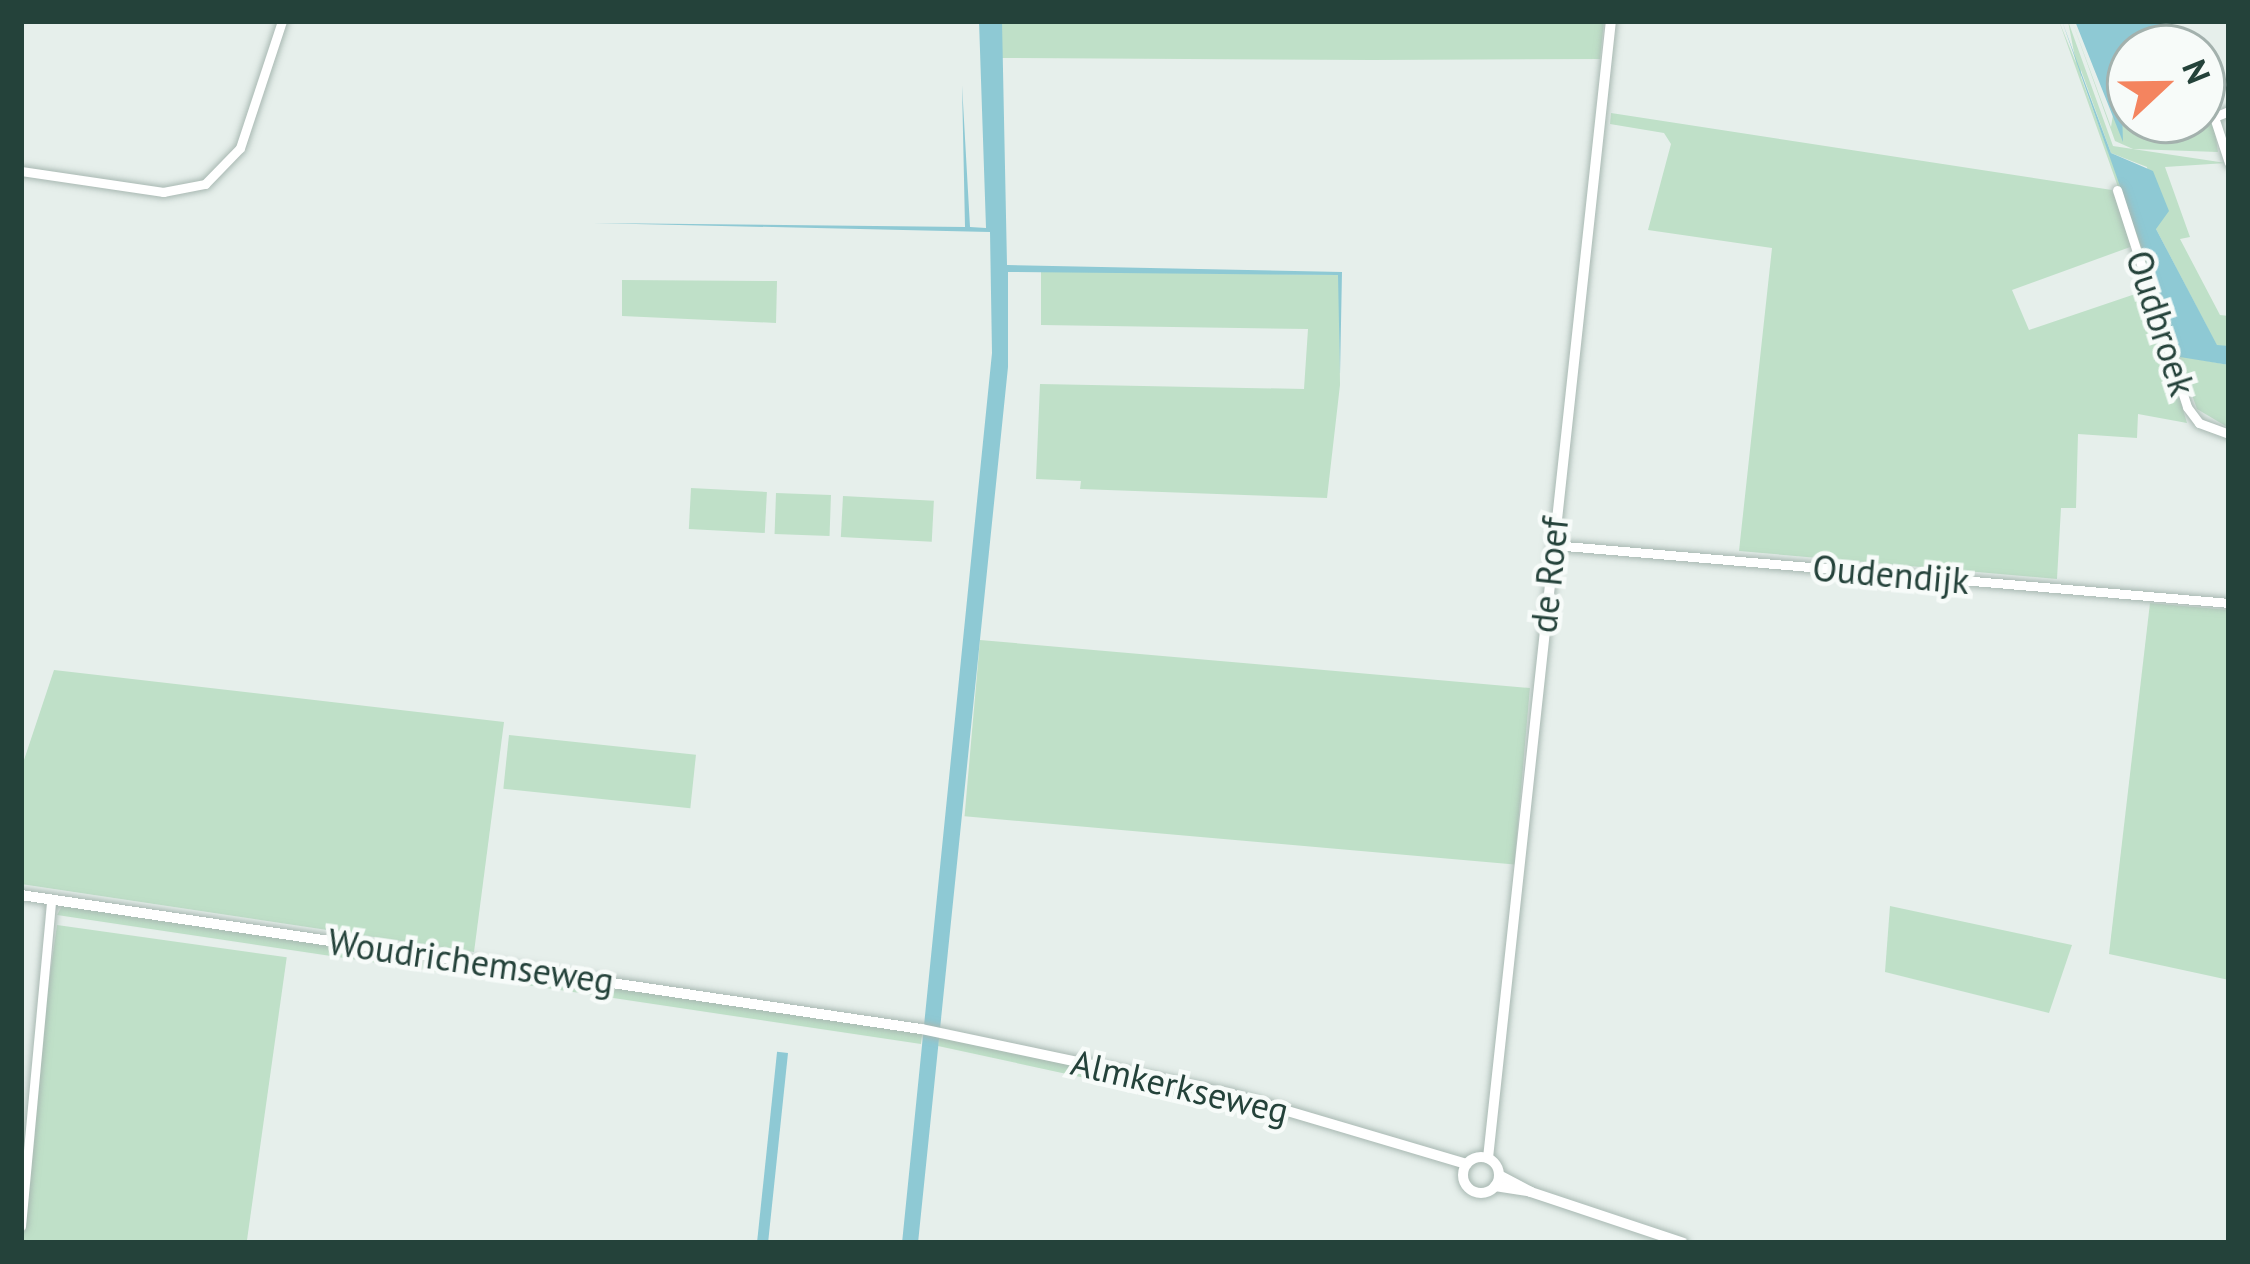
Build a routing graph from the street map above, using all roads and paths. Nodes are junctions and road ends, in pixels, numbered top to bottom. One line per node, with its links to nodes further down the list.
1 (282, 21): 5 (street)
2 (1611, 21): 8 (street, de Roef)
3 (2229, 111): 4 (street)
4 (2229, 163)
5 (21, 171)
6 (2116, 190): 7 (street, Oudbroek)
7 (2229, 434)
8 (1553, 545): 9 (street, Oudendijk); 13 (street, de Roef)
9 (2229, 603)
10 (21, 895): 11 (street, Woudrichemseweg)
11 (51, 900): 12 (street, Woudrichemseweg); 16 (street)
12 (921, 1029): 14 (street, Almkerkseweg)
13 (1484, 1157): 14 (street); 15 (street)
14 (1465, 1169): 15 (street, Almkerkseweg)
15 (1497, 1180): 17 (street)
16 (21, 1226)
17 (1683, 1243)

